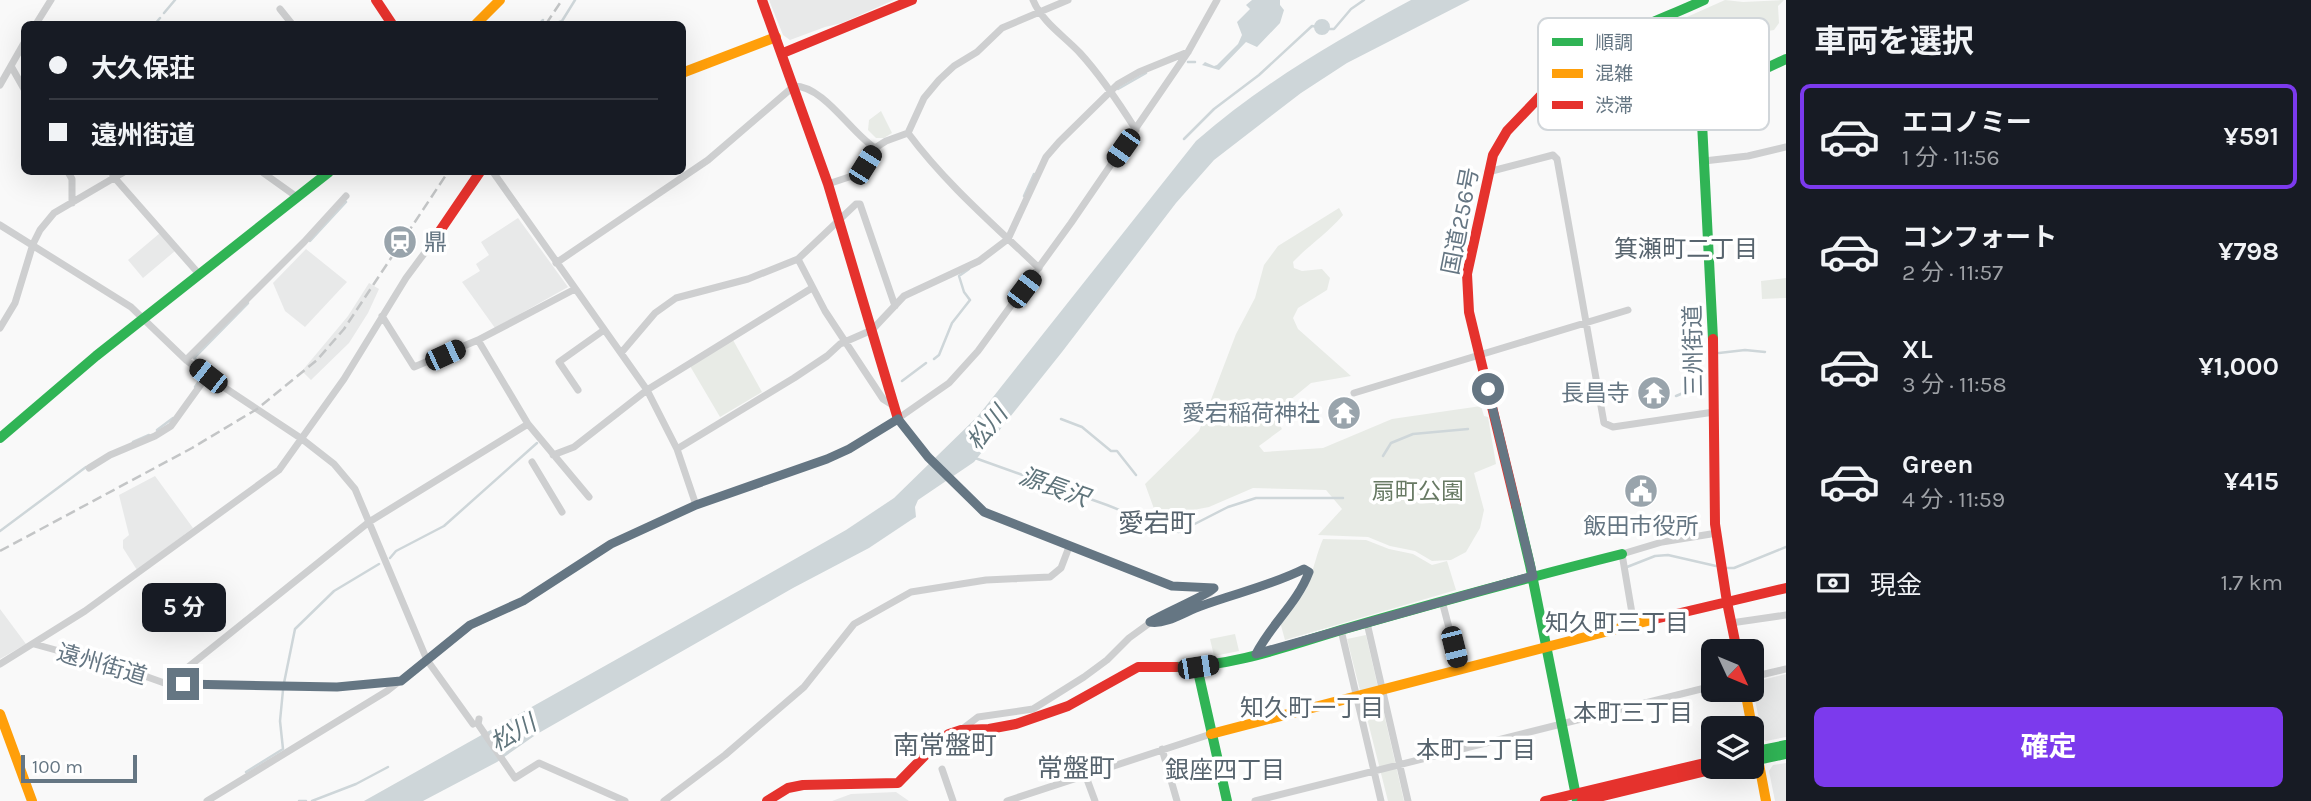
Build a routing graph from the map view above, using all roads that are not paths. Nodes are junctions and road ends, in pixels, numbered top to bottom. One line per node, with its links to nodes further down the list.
1 (51, 0): 13 (street)
2 (376, 0): 15 (main road)
3 (500, 0): 16 (main road)
4 (762, 0): 17 (main road)
5 (912, 0): 19 (main road)
6 (1032, 0): 11 (street)
7 (1068, 0): 11 (street)
8 (1217, 0): 20 (street)
9 (1703, 0): 12 (main road, 国道256号)
10 (280, 9): 14 (street)
11 (1038, 13): 28 (street); 32 (street)
12 (1664, 18)
13 (38, 21)
14 (290, 21)
15 (390, 21)
16 (479, 21)
17 (776, 37): 19 (main road); 24 (main road)
18 (21, 48): 22 (street)
19 (783, 52): 27 (main road)
20 (1188, 52): 28 (street); 30 (street)
21 (1786, 59): 23 (main road)
22 (11, 66): 25 (street); 26 (street)
23 (1769, 67)
24 (686, 71)
25 (21, 84)
26 (0, 85)
27 (794, 86): 33 (street); 41 (street); 45 (main road)
28 (1111, 91): 30 (street); 51 (street)
29 (1537, 99): 44 (main road, 国道256号)
30 (1136, 130): 56 (street)
31 (1702, 130): 35 (main road, 三州街道)
32 (908, 133): 33 (street); 51 (street)
33 (876, 148): 45 (street)
34 (1786, 148): 35 (street)
35 (1704, 160): 80 (main road, 三州街道)
36 (70, 175): 48 (street)
37 (266, 175): 47 (street)
38 (325, 175): 47 (main road)
39 (478, 175): 53 (main road)
40 (495, 175): 55 (street)
41 (686, 175)
42 (686, 175): 55 (street)
43 (113, 176): 48 (street); 57 (street)
44 (1487, 176): 66 (street); 73 (main road, 国道256号)
45 (828, 184): 49 (main road)
46 (346, 196): 74 (street)
47 (297, 197): 57 (main road)
48 (72, 203): 52 (street)
49 (839, 219): 54 (street); 62 (street); 69 (main road)
50 (0, 225): 52 (street)
51 (1008, 239): 56 (street); 62 (street)
52 (33, 244): 65 (street); 67 (street)
53 (429, 247): 64 (street)
54 (798, 259): 58 (street); 60 (street)
55 (556, 263): 59 (street)
56 (1039, 268): 81 (street)
57 (199, 274): 65 (main road)
58 (812, 288): 71 (street); 77 (street)
59 (575, 289): 68 (street); 70 (street)
60 (709, 289): 61 (street); 72 (street)
61 (713, 298)
62 (895, 306): 69 (street)
63 (1628, 310): 66 (street)
64 (382, 316): 70 (street); 84 (street)
65 (143, 318): 74 (street); 83 (main road)
66 (1585, 324): 73 (street); 80 (street)
67 (0, 328)
68 (604, 330): 72 (street); 76 (street)
69 (872, 330): 71 (street); 79 (main road)
70 (478, 340): 82 (street)
71 (846, 341): 79 (street); 85 (street)
72 (621, 353): 77 (street)
73 (1480, 355): 78 (street); 96 (main road, 国道256号)
74 (186, 360): 75 (street)
75 (208, 376): 84 (street); 88 (street)
76 (578, 390)
77 (648, 390): 85 (street); 86 (street)
78 (1354, 393)
79 (895, 407): 81 (main road)
80 (1713, 412): 93 (main road, 三州街道)
81 (898, 419): 90 (street); 94 (street)
82 (528, 424): 86 (street); 92 (street)
83 (0, 438)
84 (302, 439): 92 (street); 107 (street)
85 (677, 449): 90 (street)
86 (553, 455): 89 (street)
87 (532, 462): 91 (street)
88 (89, 468)
89 (589, 497)
90 (696, 505): 110 (street)
91 (562, 512)
92 (369, 522): 110 (street); 117 (street)
93 (1717, 533): 95 (street); 99 (main road, 三州街道)
94 (1069, 547): 101 (street); 141 (street)
95 (1622, 554): 96 (main road); 104 (street)
96 (1533, 576): 98 (main road); 108 (main road, 国道256号)
97 (1786, 588): 99 (main road)
98 (1442, 601): 102 (main road); 114 (street)
99 (1727, 603): 103 (main road, 三州街道); 104 (main road)
100 (1786, 615): 103 (street)
101 (1150, 622): 109 (street); 123 (street)
102 (1367, 623): 105 (main road); 119 (street)
103 (1731, 623): 106 (main road, 三州街道)
104 (1634, 625): 108 (main road)
105 (1341, 630): 109 (main road); 120 (street)
106 (1734, 639)
107 (34, 645): 111 (street); 117 (street, 遠州街道)
108 (1548, 646): 114 (main road); 122 (main road, 国道256号)
109 (1256, 654): 112 (main road)
110 (427, 660): 116 (street); 140 (street)
111 (0, 664)
112 (1198, 667): 123 (main road); 124 (main road)
113 (1786, 668): 115 (street)
114 (1460, 670): 119 (main road)
115 (1764, 674)
116 (401, 681): 117 (street, 遠州街道); 139 (street)
117 (167, 684)
118 (1701, 689): 122 (street)
119 (1383, 690): 120 (main road); 130 (street)
120 (1356, 696): 124 (main road); 133 (street)
121 (0, 714): 138 (main road)
122 (1563, 722): 130 (street); 137 (main road, 国道256号)
123 (961, 730): 142 (main road)
124 (1212, 734): 126 (street); 147 (main road)
125 (1786, 745): 127 (main road)
126 (1162, 749): 135 (street); 146 (street)
127 (1764, 753)
128 (1786, 754): 129 (main road)
129 (1764, 755)
130 (1400, 764): 133 (street); 150 (street)
131 (1701, 764): 137 (main road)
132 (942, 769): 143 (street)
133 (1374, 771): 148 (street); 149 (street)
134 (1701, 772): 137 (main road)
135 (1085, 774): 144 (street); 145 (street)
136 (1761, 779): 152 (main road)
137 (1578, 799): 151 (main road)
138 (32, 801)
139 (207, 801)
140 (625, 801)
141 (664, 801)
142 (767, 801)
143 (953, 801)
144 (1007, 801)
145 (1095, 801)
146 (1177, 801)
147 (1227, 801)
148 (1255, 801)
149 (1381, 801)
150 (1408, 801)
151 (1545, 801)
152 (1766, 801)

